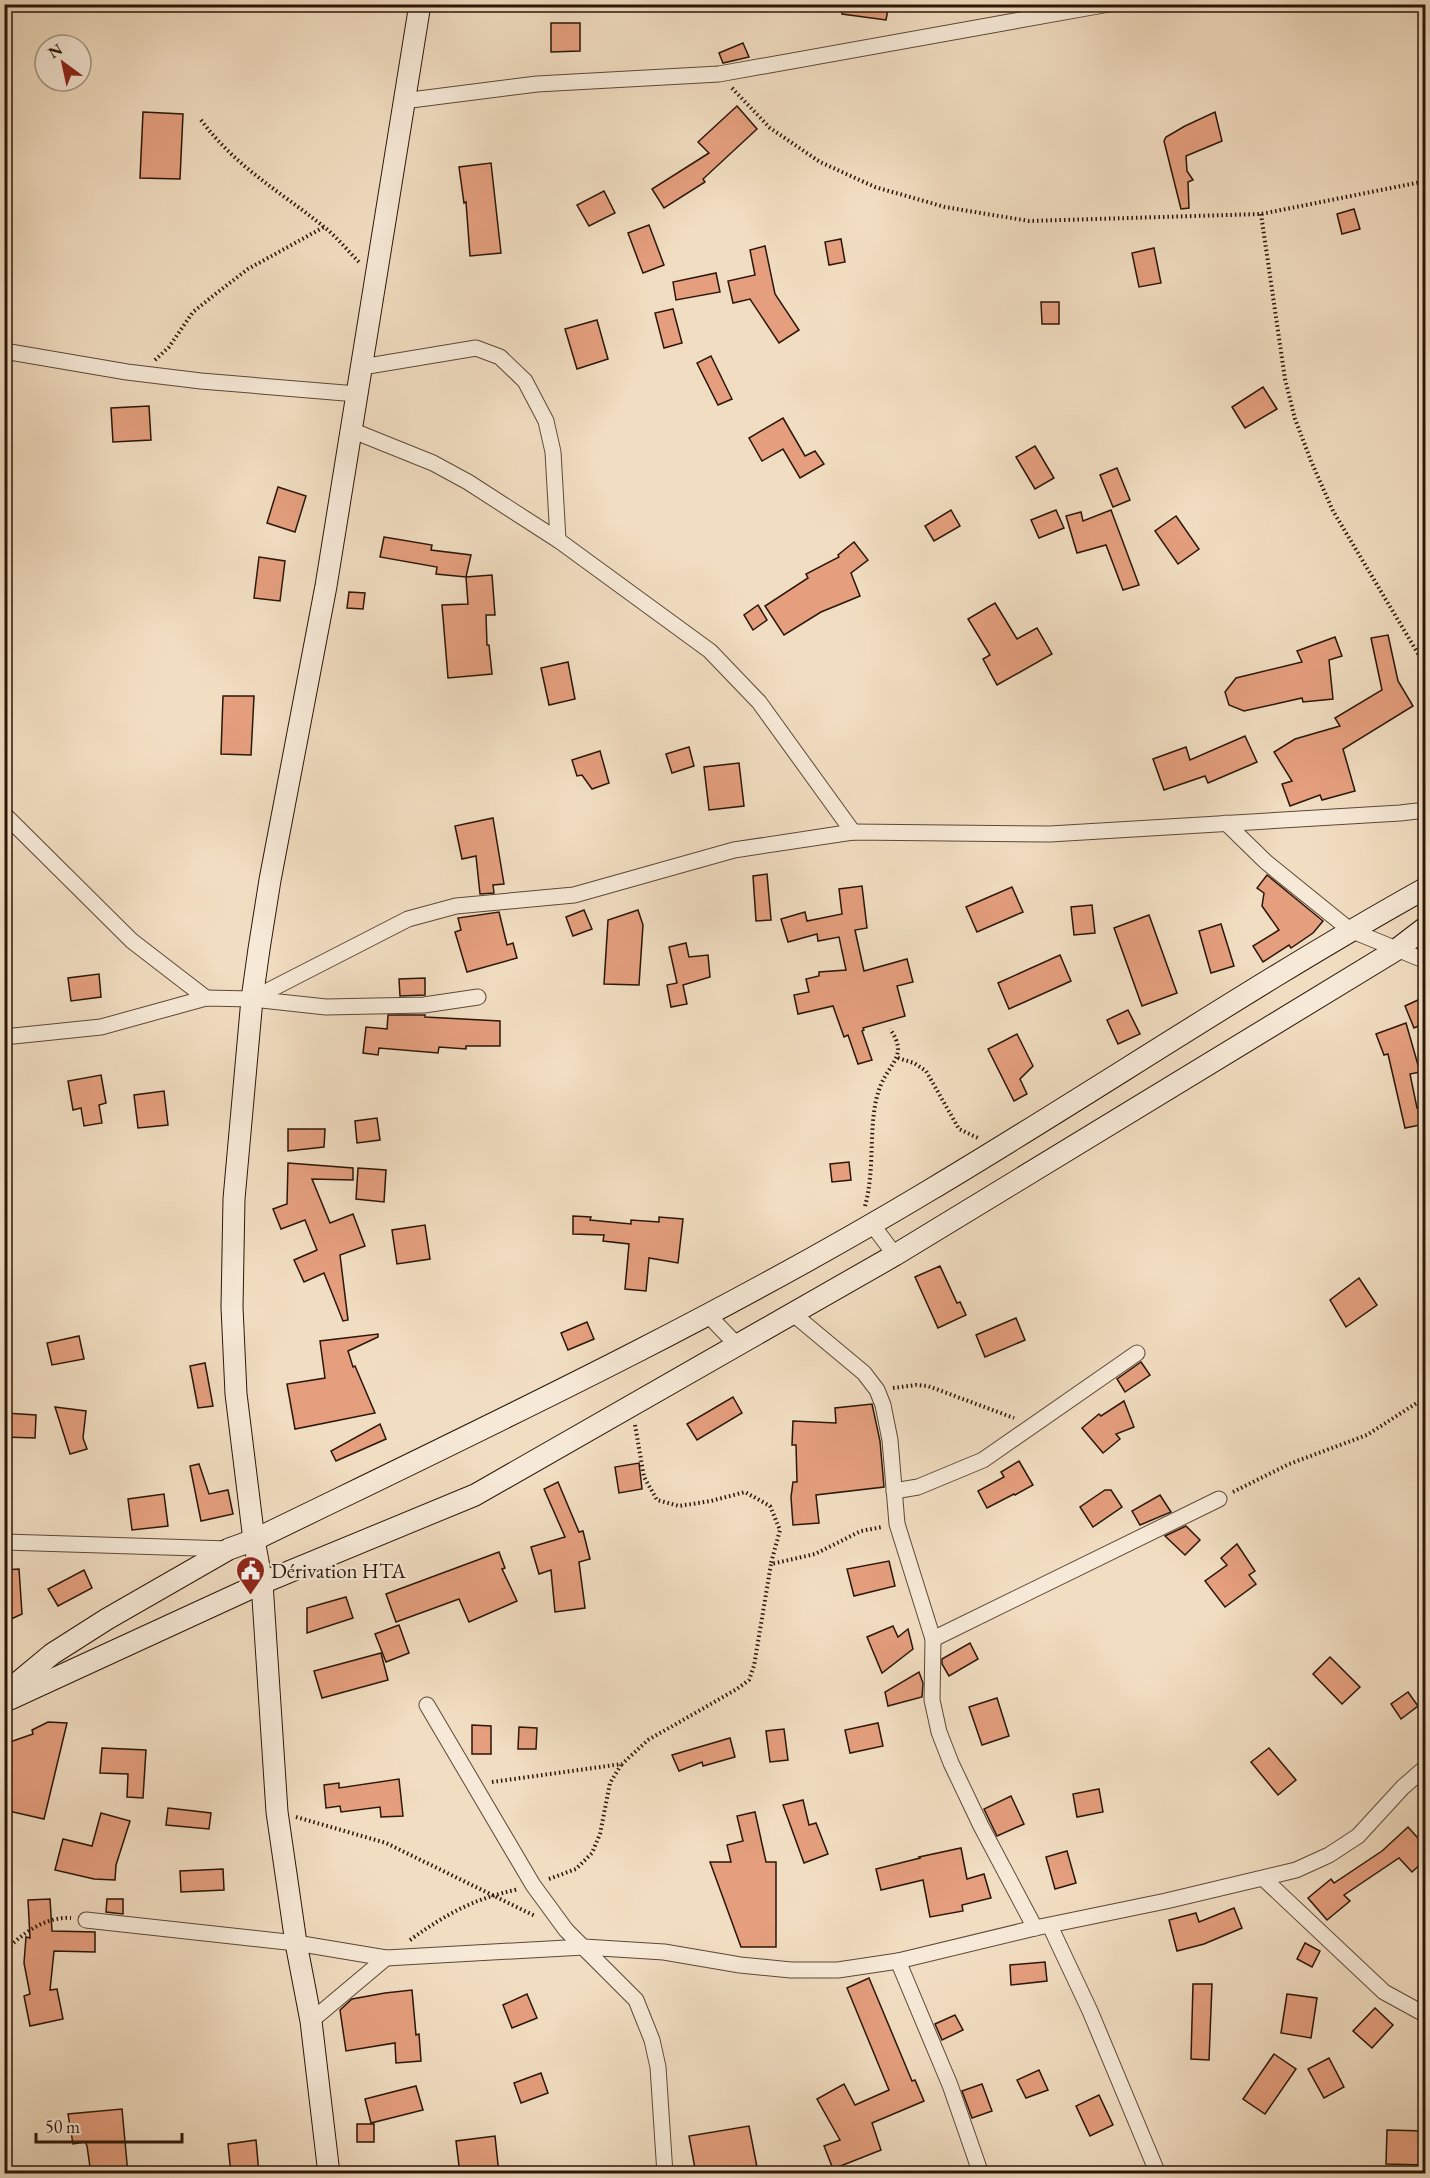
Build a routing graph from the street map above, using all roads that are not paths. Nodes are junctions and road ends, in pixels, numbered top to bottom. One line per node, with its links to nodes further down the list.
1 (420, 4): 3 (main road)
2 (1109, 4): 3 (street)
3 (403, 100): 5 (main road)
4 (4, 351): 6 (street)
5 (362, 367): 6 (main road); 8 (street)
6 (357, 394): 7 (main road)
7 (351, 430): 8 (street); 20 (main road)
8 (558, 540): 12 (street)
9 (1425, 810): 11 (street)
10 (4, 814): 19 (street)
11 (1226, 823): 12 (street); 15 (street)
12 (853, 832): 20 (street)
13 (1425, 888): 15 (main road)
14 (1425, 927): 16 (main road)
15 (1350, 930): 16 (street); 22 (main road)
16 (1396, 950): 17 (street); 23 (main road)
17 (1425, 961)
18 (478, 997): 20 (street)
19 (206, 998): 20 (street); 21 (street)
20 (252, 999): 30 (main road)
21 (4, 1037)
22 (871, 1223): 23 (street); 25 (main road)
23 (895, 1256): 24 (main road)
24 (792, 1313): 26 (main road); 28 (street)
25 (708, 1315): 26 (street); 30 (main road)
26 (737, 1345): 33 (main road)
27 (1137, 1353): 28 (street)
28 (894, 1491): 34 (street)
29 (1219, 1498): 34 (street)
30 (254, 1540): 32 (main road); 33 (main road)
31 (4, 1542): 32 (street)
32 (229, 1549): 35 (main road)
33 (262, 1584): 36 (main road); 42 (main road)
34 (933, 1639): 41 (street)
35 (4, 1694)
36 (4, 1702)
37 (428, 1705): 43 (street)
38 (1425, 1767): 39 (street)
39 (1264, 1879): 41 (street); 46 (street)
40 (86, 1920): 42 (street)
41 (1043, 1927): 45 (street); 51 (street)
42 (296, 1943): 44 (street); 47 (main road)
43 (584, 1947): 44 (street); 45 (street); 49 (street)
44 (386, 1958): 47 (street)
45 (897, 1961): 50 (street)
46 (1425, 2015)
47 (311, 2021): 48 (main road)
48 (329, 2174)
49 (665, 2174)
50 (981, 2174)
51 (1158, 2174)

